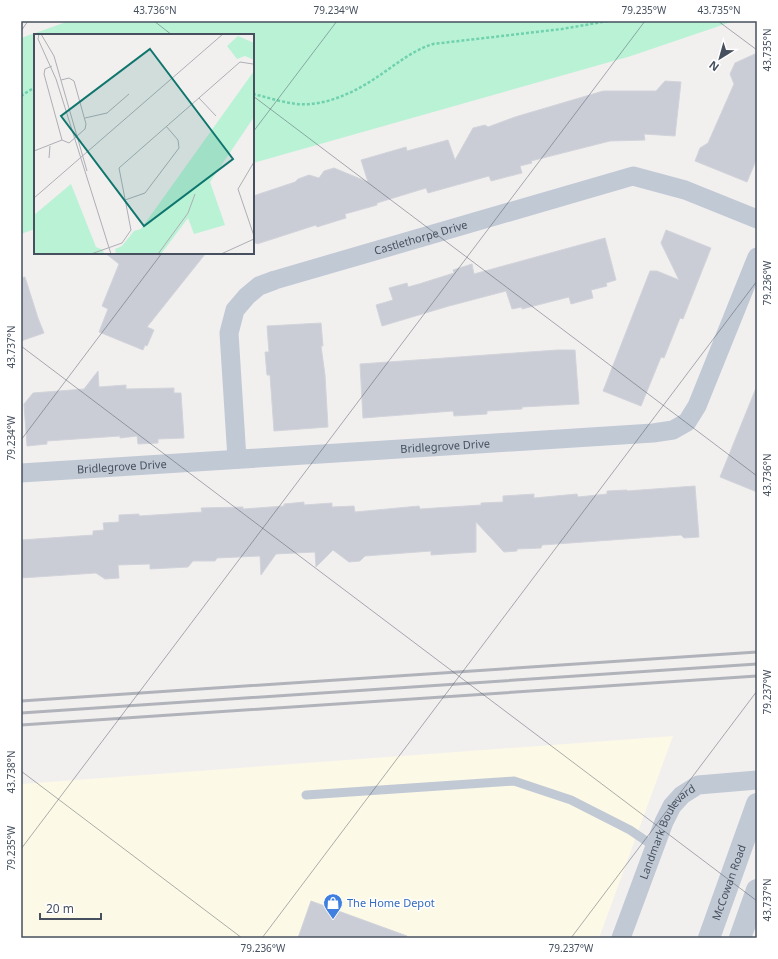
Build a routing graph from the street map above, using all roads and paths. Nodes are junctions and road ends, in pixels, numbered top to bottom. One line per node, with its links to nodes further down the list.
1 (608, 21): 3 (path)
2 (34, 88): 4 (path)
3 (254, 94)
4 (21, 96)
5 (757, 219): 7 (street, Castlethorpe Drive)
6 (757, 257): 7 (street, Bridlegrove Drive)
7 (237, 460): 8 (street, Bridlegrove Drive)
8 (21, 473)
9 (757, 780): 12 (street, Landmark Boulevard)
10 (306, 795): 12 (lane)
11 (757, 804): 15 (street, McCowan Road)
12 (655, 847): 14 (street, Landmark Boulevard)
13 (757, 890): 16 (street)
14 (621, 938)
15 (709, 938)
16 (740, 938)

